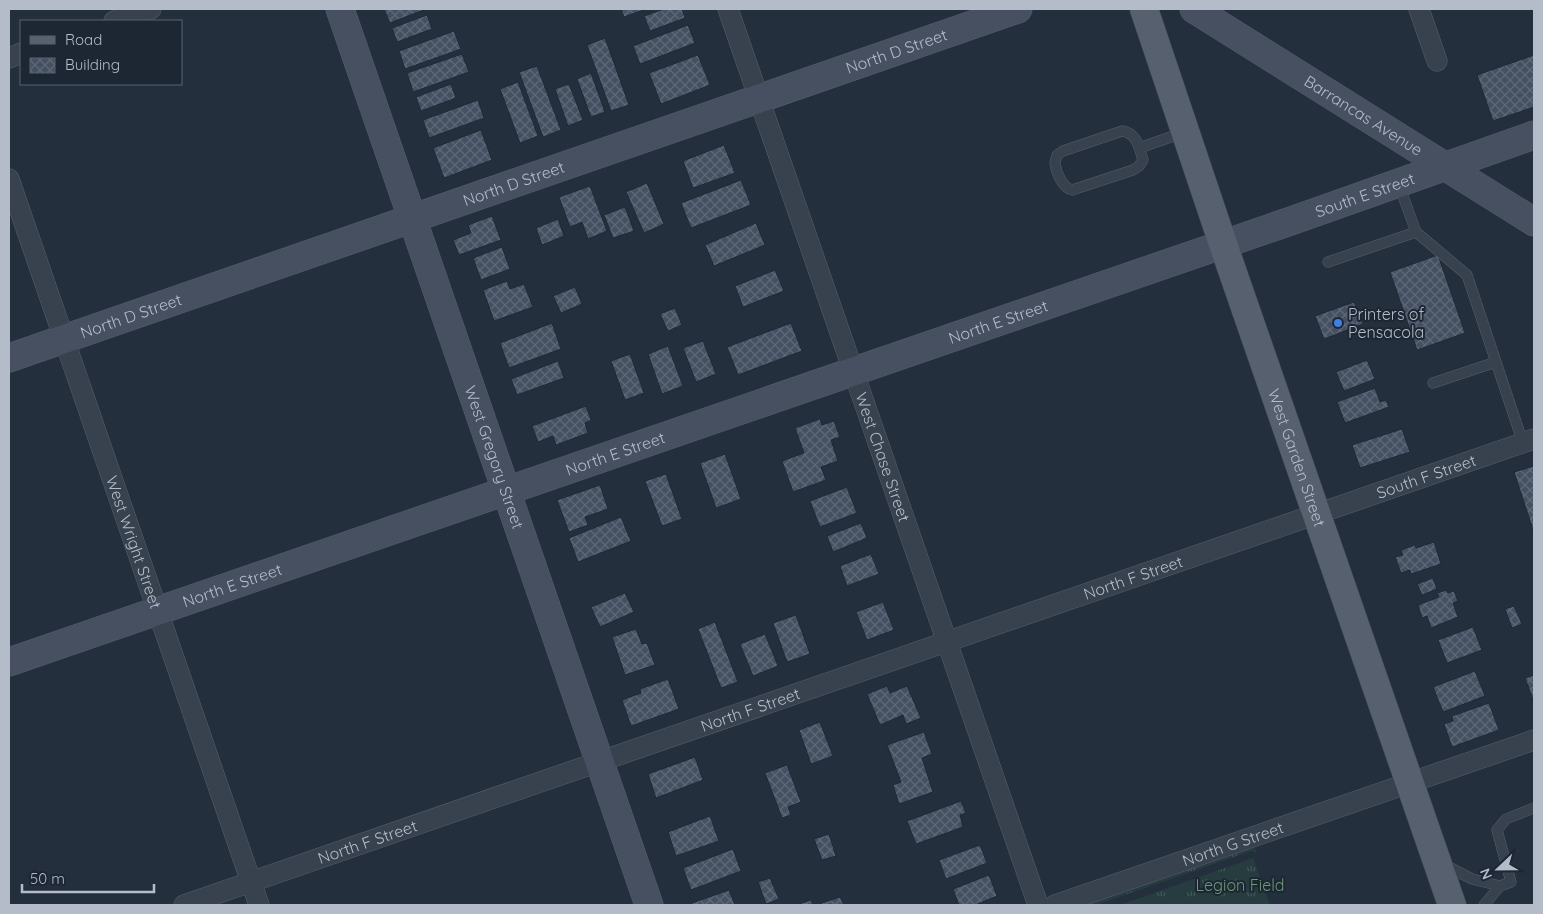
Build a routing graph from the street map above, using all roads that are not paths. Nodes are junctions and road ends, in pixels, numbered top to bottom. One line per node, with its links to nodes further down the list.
1 (150, 9): 8 (street)
2 (340, 9): 17 (street, West Gregory Street)
3 (728, 9): 10 (street, West Chase Street)
4 (1018, 9): 10 (street, North D Street)
5 (1144, 9): 11 (main road, West Garden Street)
6 (1194, 9): 14 (street, Barrancas Avenue)
7 (1419, 9): 9 (street)
8 (117, 20)
9 (1437, 61)
10 (758, 98): 17 (street, North D Street); 25 (street, West Chase Street)
11 (1186, 132): 13 (lane); 20 (main road, West Garden Street)
12 (1534, 135): 14 (street, South E Street)
13 (1139, 148): 13 (lane)
14 (1444, 166): 16 (street, South E Street); 18 (street, Barrancas Avenue)
15 (9, 179): 22 (street, West Wright Street)
16 (1398, 183): 19 (lane); 20 (street, South E Street)
17 (413, 218): 22 (street, North D Street); 28 (street, West Gregory Street)
18 (1534, 222)
19 (1416, 232): 21 (lane); 24 (lane)
20 (1223, 244): 25 (street, North E Street); 29 (main road, West Garden Street)
21 (1328, 262)
22 (64, 339): 23 (street, North D Street); 30 (street, West Wright Street)
23 (9, 358)
24 (1496, 362): 26 (lane); 27 (lane)
25 (853, 370): 28 (street, North E Street); 31 (street, West Chase Street)
26 (1433, 383)
27 (1529, 441): 29 (street, South F Street)
28 (506, 490): 30 (street, North E Street); 34 (street, West Gregory Street)
29 (1316, 514): 31 (street, North F Street); 35 (main road, West Garden Street)
30 (158, 610): 32 (street, North E Street); 38 (street, West Wright Street)
31 (947, 642): 34 (street, North F Street); 43 (street, West Chase Street)
32 (9, 662)
33 (1534, 740): 35 (street, North G Street)
34 (600, 762): 38 (street, North F Street); 42 (street, West Gregory Street)
35 (1410, 783): 37 (main road, West Garden Street); 44 (street, North G Street)
36 (1534, 808): 39 (lane)
37 (1436, 861): 39 (lane); 45 (main road, West Garden Street)
38 (251, 882): 40 (street, North F Street); 41 (street, West Wright Street)
39 (1500, 886): 46 (lane)
40 (184, 905)
41 (259, 905)
42 (649, 905)
43 (1038, 905)
44 (1055, 905)
45 (1452, 905)
46 (1484, 905)

